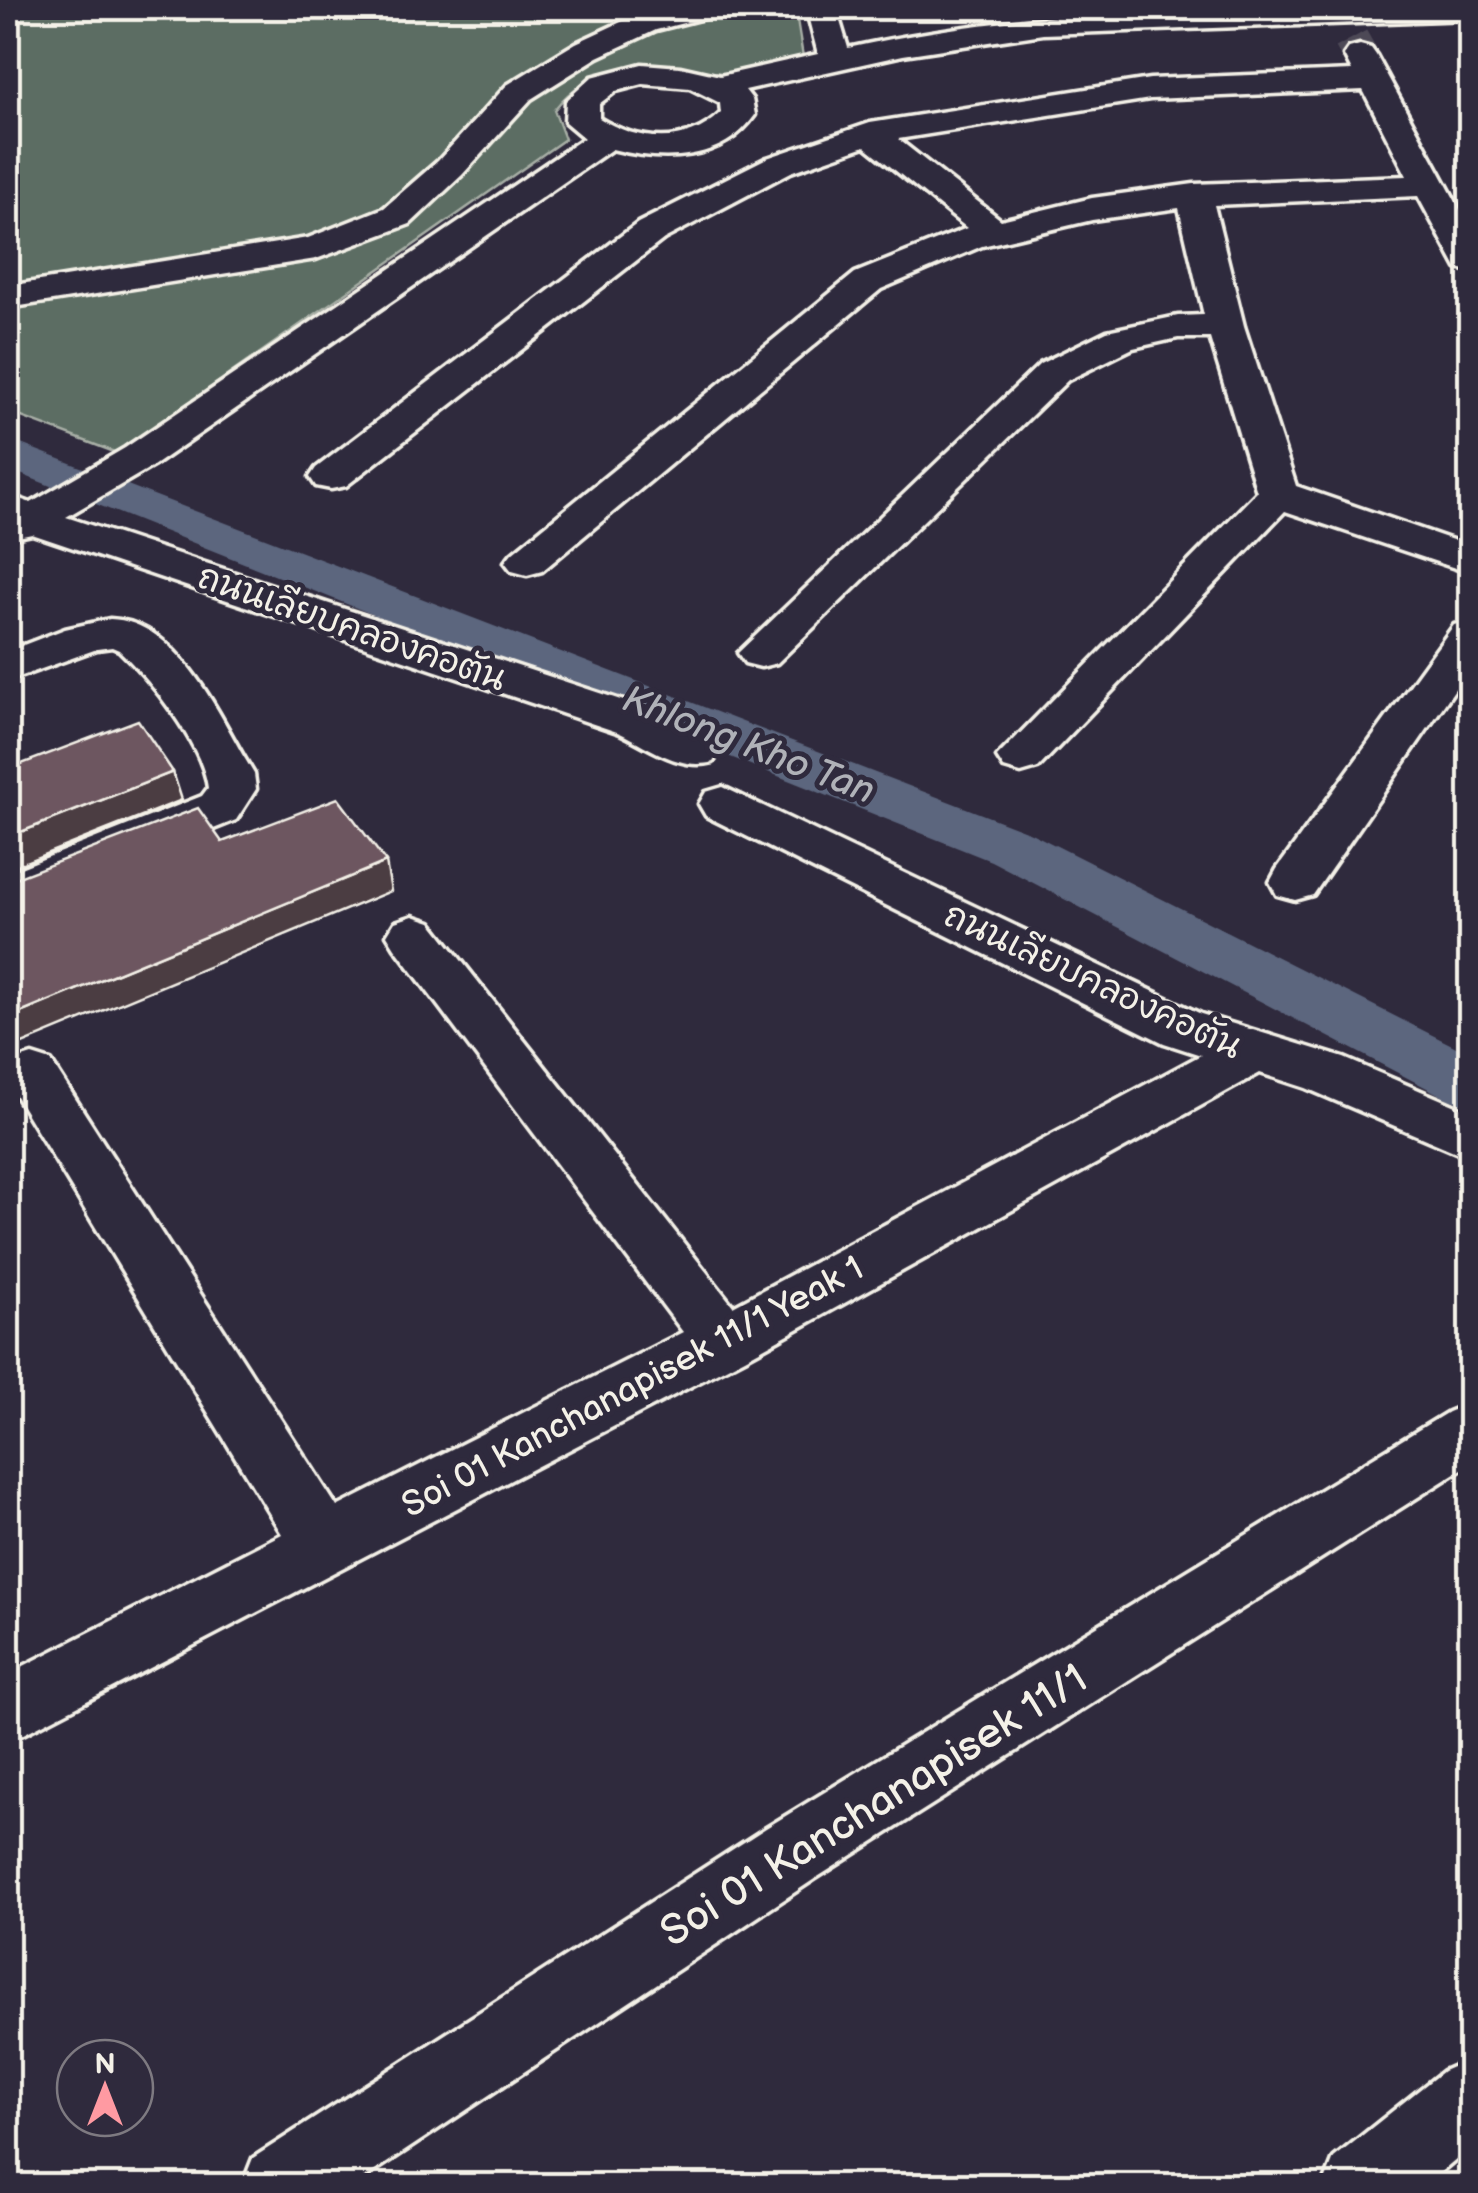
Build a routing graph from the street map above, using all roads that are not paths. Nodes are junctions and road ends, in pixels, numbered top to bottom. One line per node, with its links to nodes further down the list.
1 (704, 8): 13 (street)
2 (821, 8): 5 (street)
3 (1470, 10): 4 (street)
4 (1355, 47): 5 (street); 7 (street); 9 (street)
5 (835, 60): 6 (street)
6 (720, 86): 8 (street); 8 (street)
7 (870, 133): 11 (street); 15 (street)
8 (605, 139): 17 (street)
9 (1436, 173): 10 (street); 12 (street)
10 (1194, 194): 11 (street); 14 (street)
11 (994, 232): 19 (street)
12 (1470, 260)
13 (8, 297)
14 (1224, 326): 16 (street); 21 (street)
15 (331, 477)
16 (1278, 494): 18 (street); 24 (street)
17 (25, 514): 23 (street, ถนนเลียบคลองคอตัน)
18 (1470, 560)
19 (528, 562)
20 (1470, 635): 26 (street)
21 (761, 652)
22 (8, 667): 27 (street)
23 (696, 750)
24 (1021, 758)
25 (723, 804): 29 (street, ถนนเลียบคลองคอตัน)
26 (1296, 882)
27 (8, 893)
28 (413, 934): 32 (street)
29 (1251, 1053): 31 (street, ถนนเลียบคลองคอตัน); 32 (street, Soi 01 Kanchanapisek 11/1 Yeak 1)
30 (32, 1076): 34 (street)
31 (1470, 1136)
32 (724, 1340): 34 (street, Soi 01 Kanchanapisek 11/1 Yeak 1)
33 (1470, 1431): 37 (street, Soi 01 Kanchanapisek 11/1)
34 (325, 1546): 35 (street, Soi 01 Kanchanapisek 11/1 Yeak 1)
35 (8, 1709)
36 (1467, 2107): 38 (street)
37 (281, 2186)
38 (1362, 2186)

